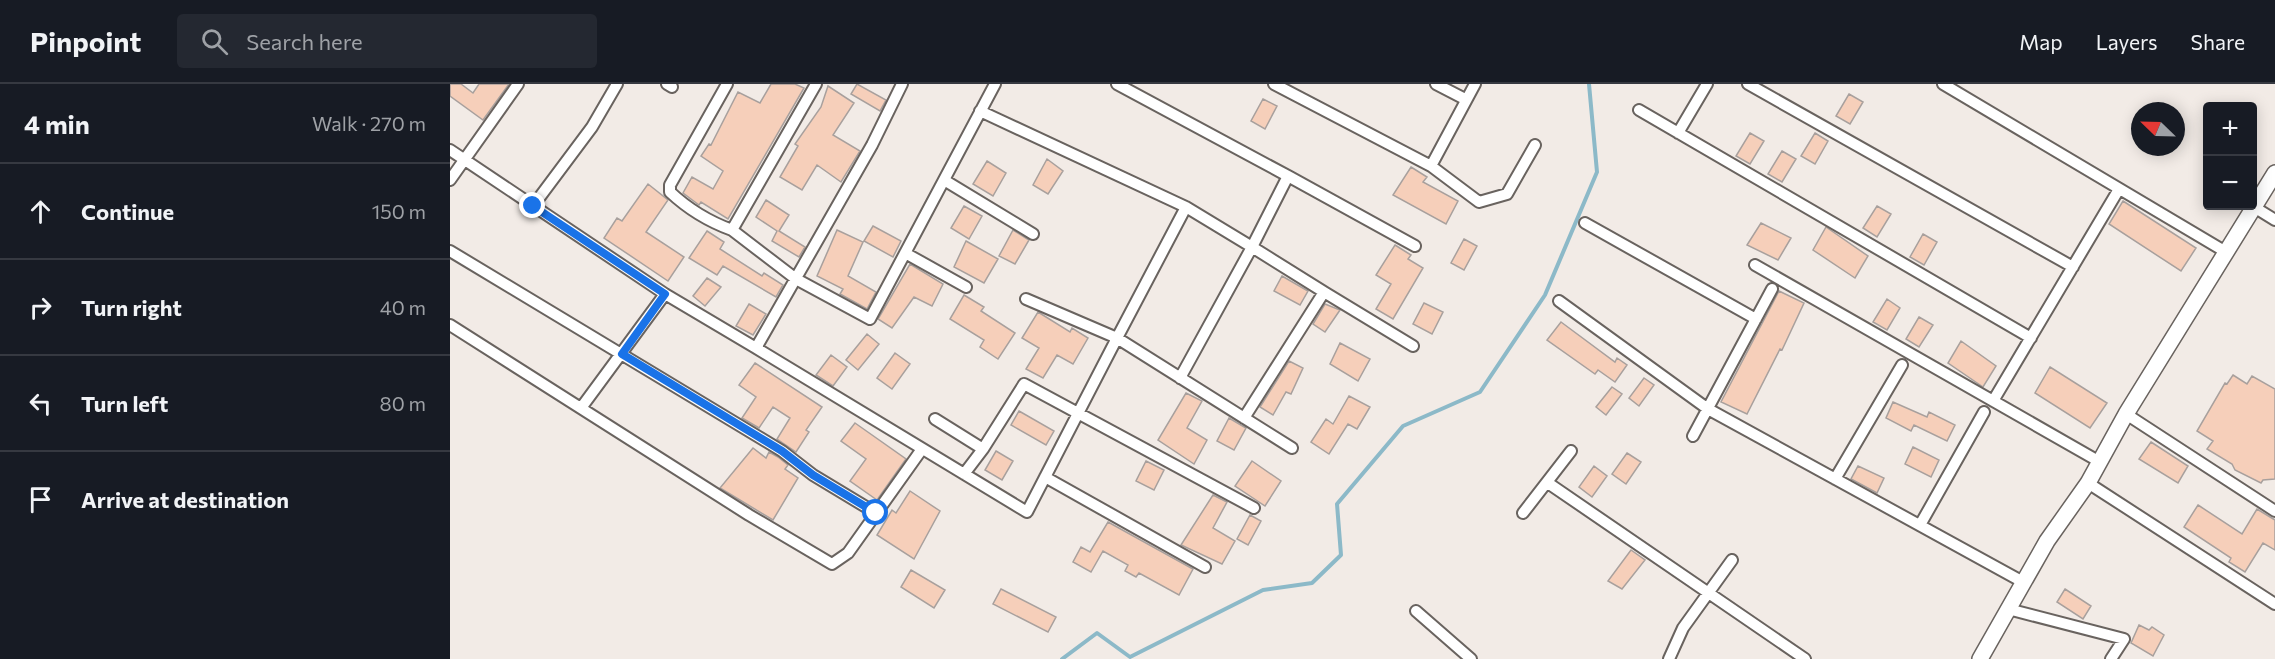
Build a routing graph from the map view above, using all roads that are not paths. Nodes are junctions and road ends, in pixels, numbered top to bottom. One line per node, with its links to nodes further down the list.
1 (518, 84): 20 (street)
2 (617, 84): 28 (street)
3 (728, 84): 34 (street)
4 (816, 84): 34 (street)
5 (902, 84): 43 (street)
6 (995, 84): 16 (street)
7 (1117, 84): 23 (street)
8 (1274, 84): 21 (street)
9 (1436, 84): 14 (street)
10 (1475, 84): 14 (street)
11 (1707, 84): 17 (street)
12 (1748, 84): 42 (street)
13 (1943, 84): 26 (street)
14 (1465, 99): 21 (street)
15 (1639, 110): 17 (street)
16 (980, 111): 25 (street); 29 (street)
17 (1678, 133): 53 (street)
18 (1535, 145): 21 (street)
19 (450, 150): 20 (street)
20 (464, 160): 24 (street); 28 (street)
21 (1431, 166)
22 (2275, 173): 27 (street)
23 (1288, 176): 36 (street); 37 (street)
24 (450, 180)
25 (944, 180): 35 (street); 40 (street)
26 (2120, 189): 39 (street); 42 (street)
27 (2257, 202)
28 (533, 206): 47 (street)
29 (1186, 207): 37 (street); 52 (street)
30 (2257, 209): 32 (street)
31 (2252, 210): 39 (street)
32 (2275, 220)
33 (1585, 223): 50 (street)
34 (732, 230): 43 (street)
35 (1033, 234)
36 (1415, 246)
37 (1251, 247): 46 (street); 58 (street)
38 (450, 251): 56 (street)
39 (2226, 252): 64 (street)
40 (905, 253): 43 (street); 44 (street)
41 (1755, 265): 59 (street)
42 (2073, 267): 53 (street)
43 (796, 279): 55 (street)
44 (966, 287)
45 (1772, 289): 50 (street)
46 (1324, 292): 54 (street); 66 (street)
47 (665, 294): 55 (street); 56 (street)
48 (1026, 299): 52 (street)
49 (1559, 302): 61 (street)
50 (1756, 319): 61 (street)
51 (450, 325): 60 (street)
52 (1117, 338): 58 (street); 62 (street)
53 (2031, 338): 59 (street)
54 (1413, 346)
55 (756, 348): 69 (street)
56 (622, 354): 60 (street); 80 (street)
57 (1902, 365): 75 (street)
58 (1180, 378): 66 (street)
59 (1993, 401): 72 (street)
60 (581, 408): 80 (street)
61 (1708, 410): 67 (street); 75 (street)
62 (1078, 411): 70 (street); 74 (street); 78 (street)
63 (1984, 412): 82 (street)
64 (2126, 414): 72 (street); 79 (street)
65 (935, 418): 70 (street)
66 (1244, 418): 68 (street)
67 (1694, 436)
68 (1292, 448)
69 (922, 449): 73 (street); 80 (street)
70 (983, 449): 73 (street)
71 (1571, 451): 76 (street)
72 (2100, 462): 77 (street)
73 (964, 474): 74 (street)
74 (1045, 477): 84 (street)
75 (1835, 479): 82 (street)
76 (1548, 483): 81 (street); 86 (street)
77 (2088, 483): 85 (street); 87 (street)
78 (1254, 507)
79 (2275, 510)
80 (876, 513)
81 (1523, 513)
82 (1920, 525): 85 (street)
83 (1732, 560): 86 (street)
84 (1205, 567)
85 (2023, 582): 88 (street)
86 (1708, 593): 91 (street); 92 (street)
87 (2275, 604)
88 (2008, 609): 93 (street); 94 (street)
89 (1416, 611): 90 (street)
90 (1471, 659)
91 (1669, 659)
92 (1804, 659)
93 (1980, 659)
94 (2111, 659)

